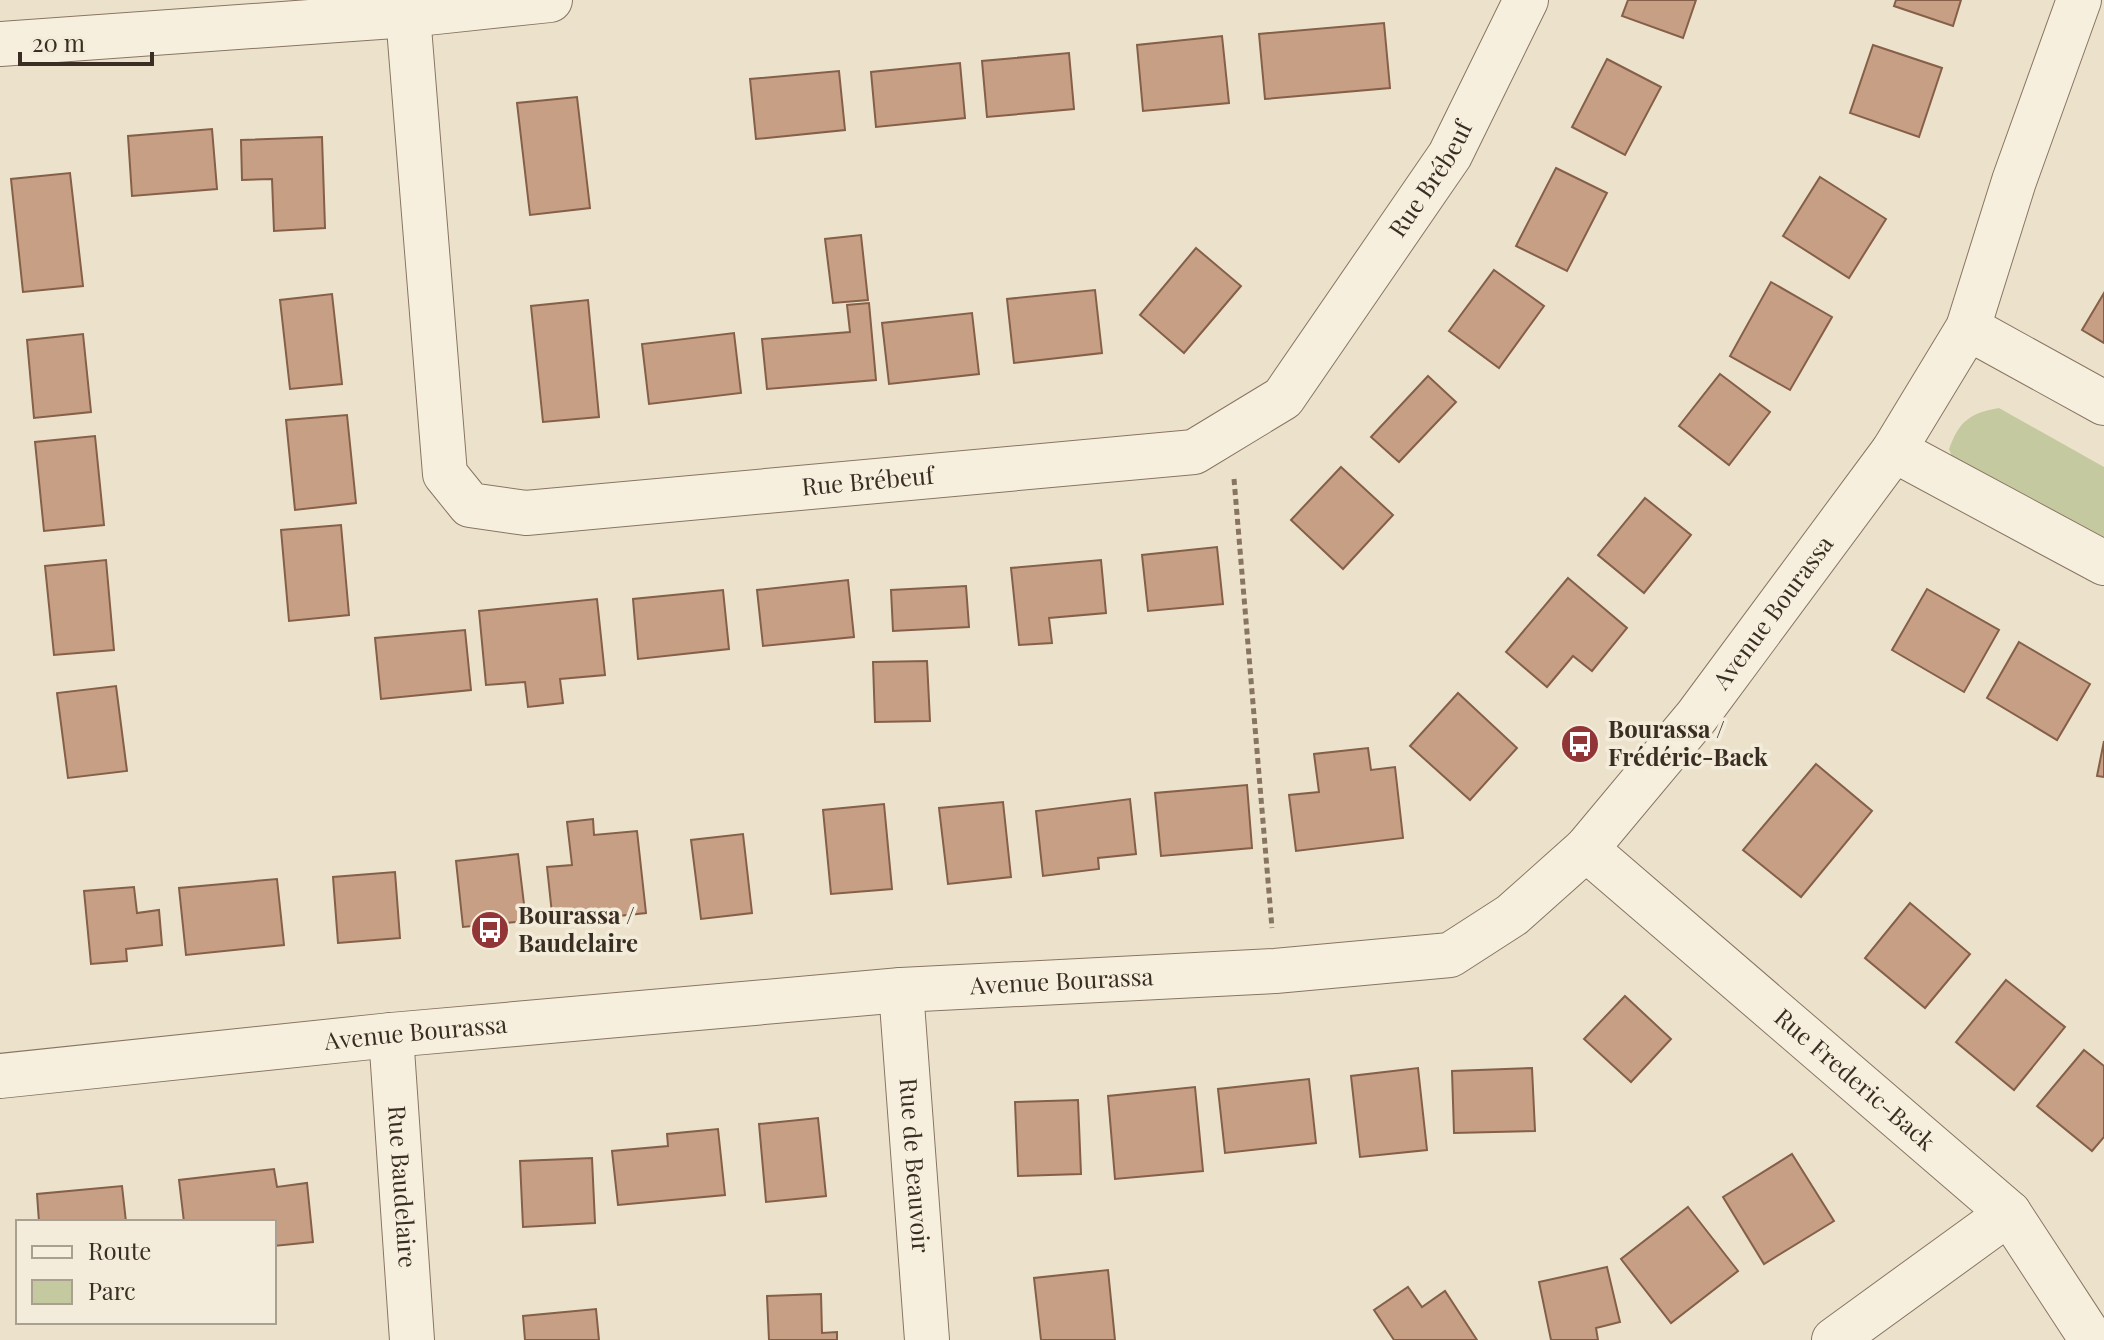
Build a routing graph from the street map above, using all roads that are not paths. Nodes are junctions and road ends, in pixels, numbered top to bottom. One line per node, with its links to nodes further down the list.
1 (550, 0): 4 (street)
2 (1526, 0): 4 (street, Rue Brébeuf)
3 (2079, 0): 6 (street, Avenue Bourassa)
4 (408, 15): 5 (street)
5 (0, 44)
6 (1968, 328): 7 (street); 8 (street, Avenue Bourassa)
7 (2104, 403)
8 (1894, 450): 9 (street); 10 (street, Avenue Bourassa)
9 (2104, 563)
10 (1586, 849): 11 (street, Avenue Bourassa); 14 (street, Rue Frederic-Back)
11 (901, 990): 12 (street, Avenue Bourassa); 16 (street, Rue de Beauvoir)
12 (391, 1035): 13 (street, Avenue Bourassa); 15 (street, Rue Baudelaire)
13 (0, 1076)
14 (2009, 1213): 17 (street); 18 (street, Rue Frederic-Back)
15 (412, 1340)
16 (927, 1340)
17 (1834, 1340)
18 (2092, 1340)

